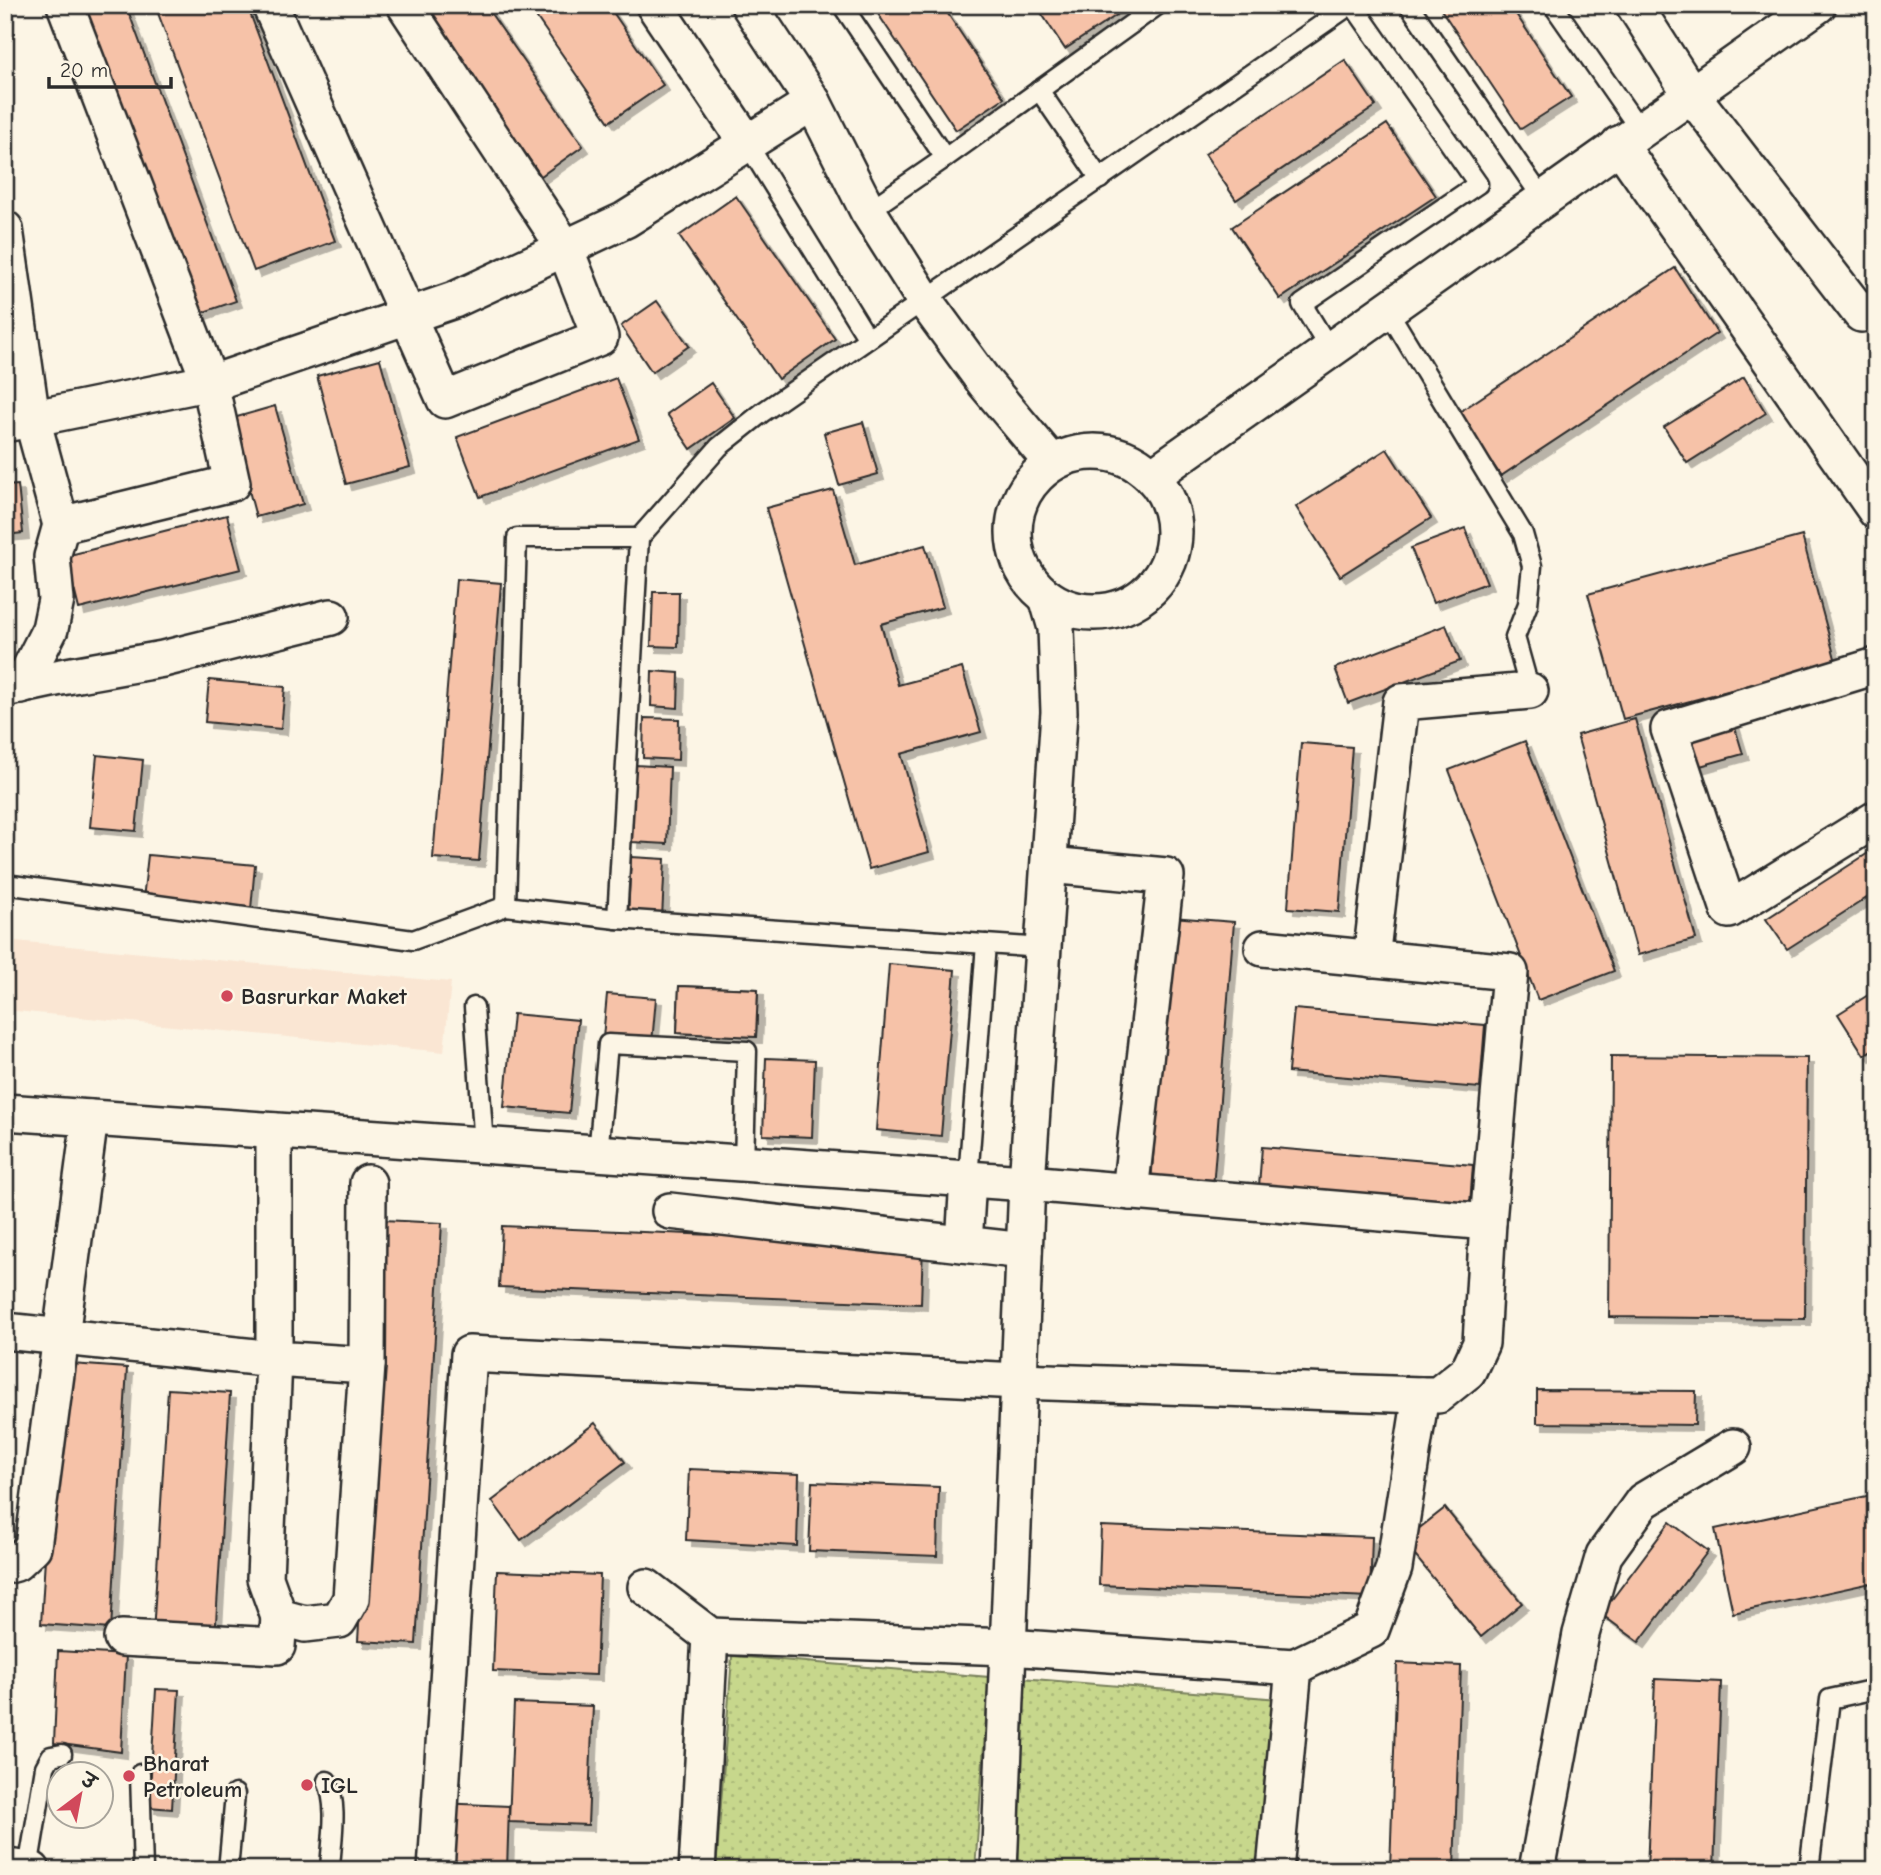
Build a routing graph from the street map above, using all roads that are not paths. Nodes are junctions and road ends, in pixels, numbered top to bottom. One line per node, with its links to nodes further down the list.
1 (65, 5): 30 (street)
2 (270, 5): 26 (street)
3 (405, 5): 23 (street)
4 (654, 5): 17 (street)
5 (749, 5): 15 (street)
6 (842, 5): 18 (lane)
7 (1158, 5): 13 (lane)
8 (1352, 5): 19 (lane); 29 (lane)
9 (1409, 5): 20 (lane)
10 (1553, 5): 16 (lane)
11 (1634, 5): 14 (street)
12 (1818, 5): 14 (street)
13 (1039, 90): 18 (lane); 19 (lane)
14 (1691, 94): 16 (street); 27 (street)
15 (813, 102): 17 (street); 21 (street)
16 (1630, 137): 20 (street); 34 (street)
17 (747, 143): 23 (street); 28 (lane)
18 (945, 158): 21 (lane)
19 (1100, 180): 24 (lane)
20 (1543, 199): 25 (street)
21 (868, 211): 24 (street)
22 (5, 229): 31 (street)
23 (565, 248): 26 (street); 26 (street)
24 (925, 301): 28 (lane); 32 (street)
25 (1387, 309): 29 (street); 41 (lane)
26 (409, 315): 30 (street)
27 (1871, 318)
28 (868, 339): 36 (lane)
29 (1330, 350): 33 (street)
30 (210, 383): 31 (street); 35 (street)
31 (19, 422): 35 (street)
32 (1052, 463): 33 (street); 37 (street)
33 (1152, 476): 37 (street)
34 (1876, 511)
35 (61, 525): 40 (street)
36 (639, 538): 45 (lane); 46 (lane)
37 (1047, 597): 43 (street)
38 (331, 617): 40 (street)
39 (1876, 666): 42 (street)
40 (13, 687)
41 (1530, 691): 50 (street)
42 (1876, 819)
43 (1049, 865): 48 (street); 61 (street)
44 (5, 884): 45 (lane)
45 (506, 906): 46 (lane)
46 (617, 919): 47 (lane)
47 (986, 944): 48 (lane); 58 (lane)
48 (1043, 948): 60 (street)
49 (1263, 948): 50 (street)
50 (1371, 959): 63 (street)
51 (474, 1007): 55 (lane)
52 (5, 1112): 53 (street)
53 (90, 1118): 54 (street); 67 (street)
54 (274, 1131): 55 (street); 68 (street)
55 (484, 1146): 56 (street)
56 (598, 1154): 57 (street); 57 (lane)
57 (744, 1164): 58 (street)
58 (968, 1179): 60 (street); 64 (street)
59 (368, 1183): 69 (street)
60 (1027, 1183): 61 (street); 65 (street)
61 (1130, 1192): 63 (street)
62 (670, 1211): 64 (street)
63 (1488, 1222): 71 (street)
64 (964, 1244): 65 (street)
65 (1024, 1251): 70 (street)
66 (5, 1331): 67 (street)
67 (60, 1337): 68 (street); 73 (street)
68 (274, 1359): 69 (street); 75 (street)
69 (367, 1365): 75 (street)
70 (1019, 1381): 71 (street); 78 (street); 90 (street)
71 (1422, 1395): 79 (street)
72 (1733, 1447): 94 (street)
73 (5, 1566)
74 (646, 1587): 76 (street)
75 (279, 1616): 77 (street)
76 (710, 1636): 78 (street); 91 (street)
77 (121, 1638)
78 (1009, 1647): 79 (street); 92 (street)
79 (1294, 1667): 93 (street)
80 (1876, 1689): 95 (lane)
81 (62, 1754): 86 (lane)
82 (140, 1774): 87 (lane)
83 (327, 1781): 89 (lane)
84 (235, 1794): 88 (lane)
85 (5, 1867): 86 (street)
86 (30, 1870)
87 (143, 1870)
88 (228, 1870)
89 (330, 1870)
90 (436, 1870)
91 (697, 1870)
92 (999, 1870)
93 (1275, 1870)
94 (1537, 1870)
95 (1810, 1870)

